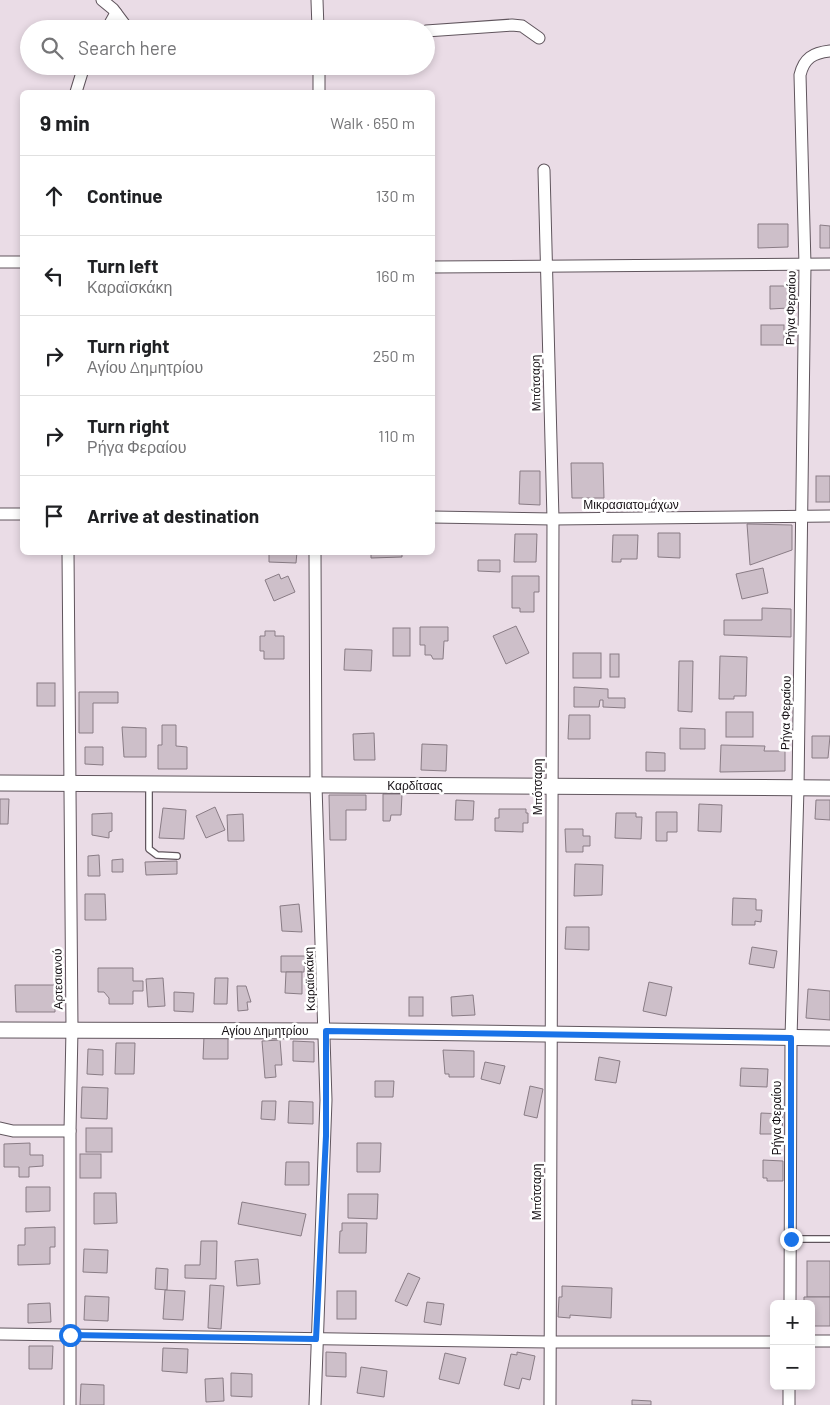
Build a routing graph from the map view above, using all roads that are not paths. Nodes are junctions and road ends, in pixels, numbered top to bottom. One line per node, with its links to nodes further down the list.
1 (102, 0): 3 (street)
2 (316, 2): 6 (street)
3 (116, 13): 4 (street); 5 (street)
4 (112, 20)
5 (121, 20)
6 (317, 20)
7 (435, 30): 8 (street)
8 (539, 38)
9 (830, 51): 18 (street, Ρήγα Φεραίου)
10 (81, 75): 12 (street)
11 (319, 75): 13 (street)
12 (77, 90)
13 (319, 90)
14 (544, 170): 20 (street, Μπότσαρη)
15 (0, 262): 16 (street)
16 (20, 262)
17 (830, 264): 18 (street)
18 (805, 265): 20 (street); 25 (street, Ρήγα Φεραίου)
19 (435, 267): 20 (street)
20 (546, 267): 26 (street, Μπότσαρη)
21 (0, 514): 22 (street)
22 (20, 514)
23 (830, 516): 25 (street, Μικρασιατομάχων)
24 (435, 517): 26 (street, Μικρασιατομάχων)
25 (802, 517): 26 (street, Μικρασιατομάχων); 34 (street, Ρήγα Φεραίου)
26 (553, 519): 33 (street, Μπότσαρη)
27 (68, 555): 30 (street, Αρτεσιανού)
28 (315, 555): 32 (street, Καραϊσκάκη)
29 (0, 782): 30 (street, Καρδίτσας)
30 (69, 783): 31 (street, Καρδίτσας); 37 (street, Αρτεσιανού)
31 (149, 784): 32 (street, Καρδίτσας); 36 (lane)
32 (316, 786): 33 (street, Καρδίτσας); 39 (street, Καραϊσκάκη)
33 (552, 787): 34 (street, Καρδίτσας); 40 (street, Μπότσαρη)
34 (798, 788): 35 (street, Καρδίτσας); 41 (street, Ρήγα Φεραίου)
35 (830, 788)
36 (177, 856)
37 (72, 1029): 38 (street, Αγίου Δημητρίου); 39 (street, Αγίου Δημητρίου); 44 (street, Αρτεσιανού)
38 (0, 1030)
39 (326, 1031): 40 (street, Αγίου Δημητρίου); 50 (street, Καραϊσκάκη)
40 (552, 1036): 41 (street, Αγίου Δημητρίου); 53 (street, Μπότσαρη)
41 (791, 1038): 42 (street, Αγίου Δημητρίου); 45 (street, Ρήγα Φεραίου)
42 (830, 1038)
43 (0, 1128): 44 (street)
44 (70, 1131): 49 (street, Αρτεσιανού)
45 (791, 1239): 46 (lane); 47 (street, Ρήγα Φεραίου)
46 (830, 1239)
47 (790, 1300)
48 (0, 1334): 49 (street)
49 (70, 1335): 50 (street); 56 (street, Αρτεσιανού)
50 (316, 1339): 53 (street); 57 (street, Καραϊσκάκη)
51 (815, 1341): 52 (street)
52 (830, 1341)
53 (550, 1342): 54 (street); 58 (street, Μπότσαρη)
54 (770, 1342)
55 (789, 1390): 59 (street)
56 (70, 1405)
57 (315, 1405)
58 (550, 1405)
59 (789, 1405)

